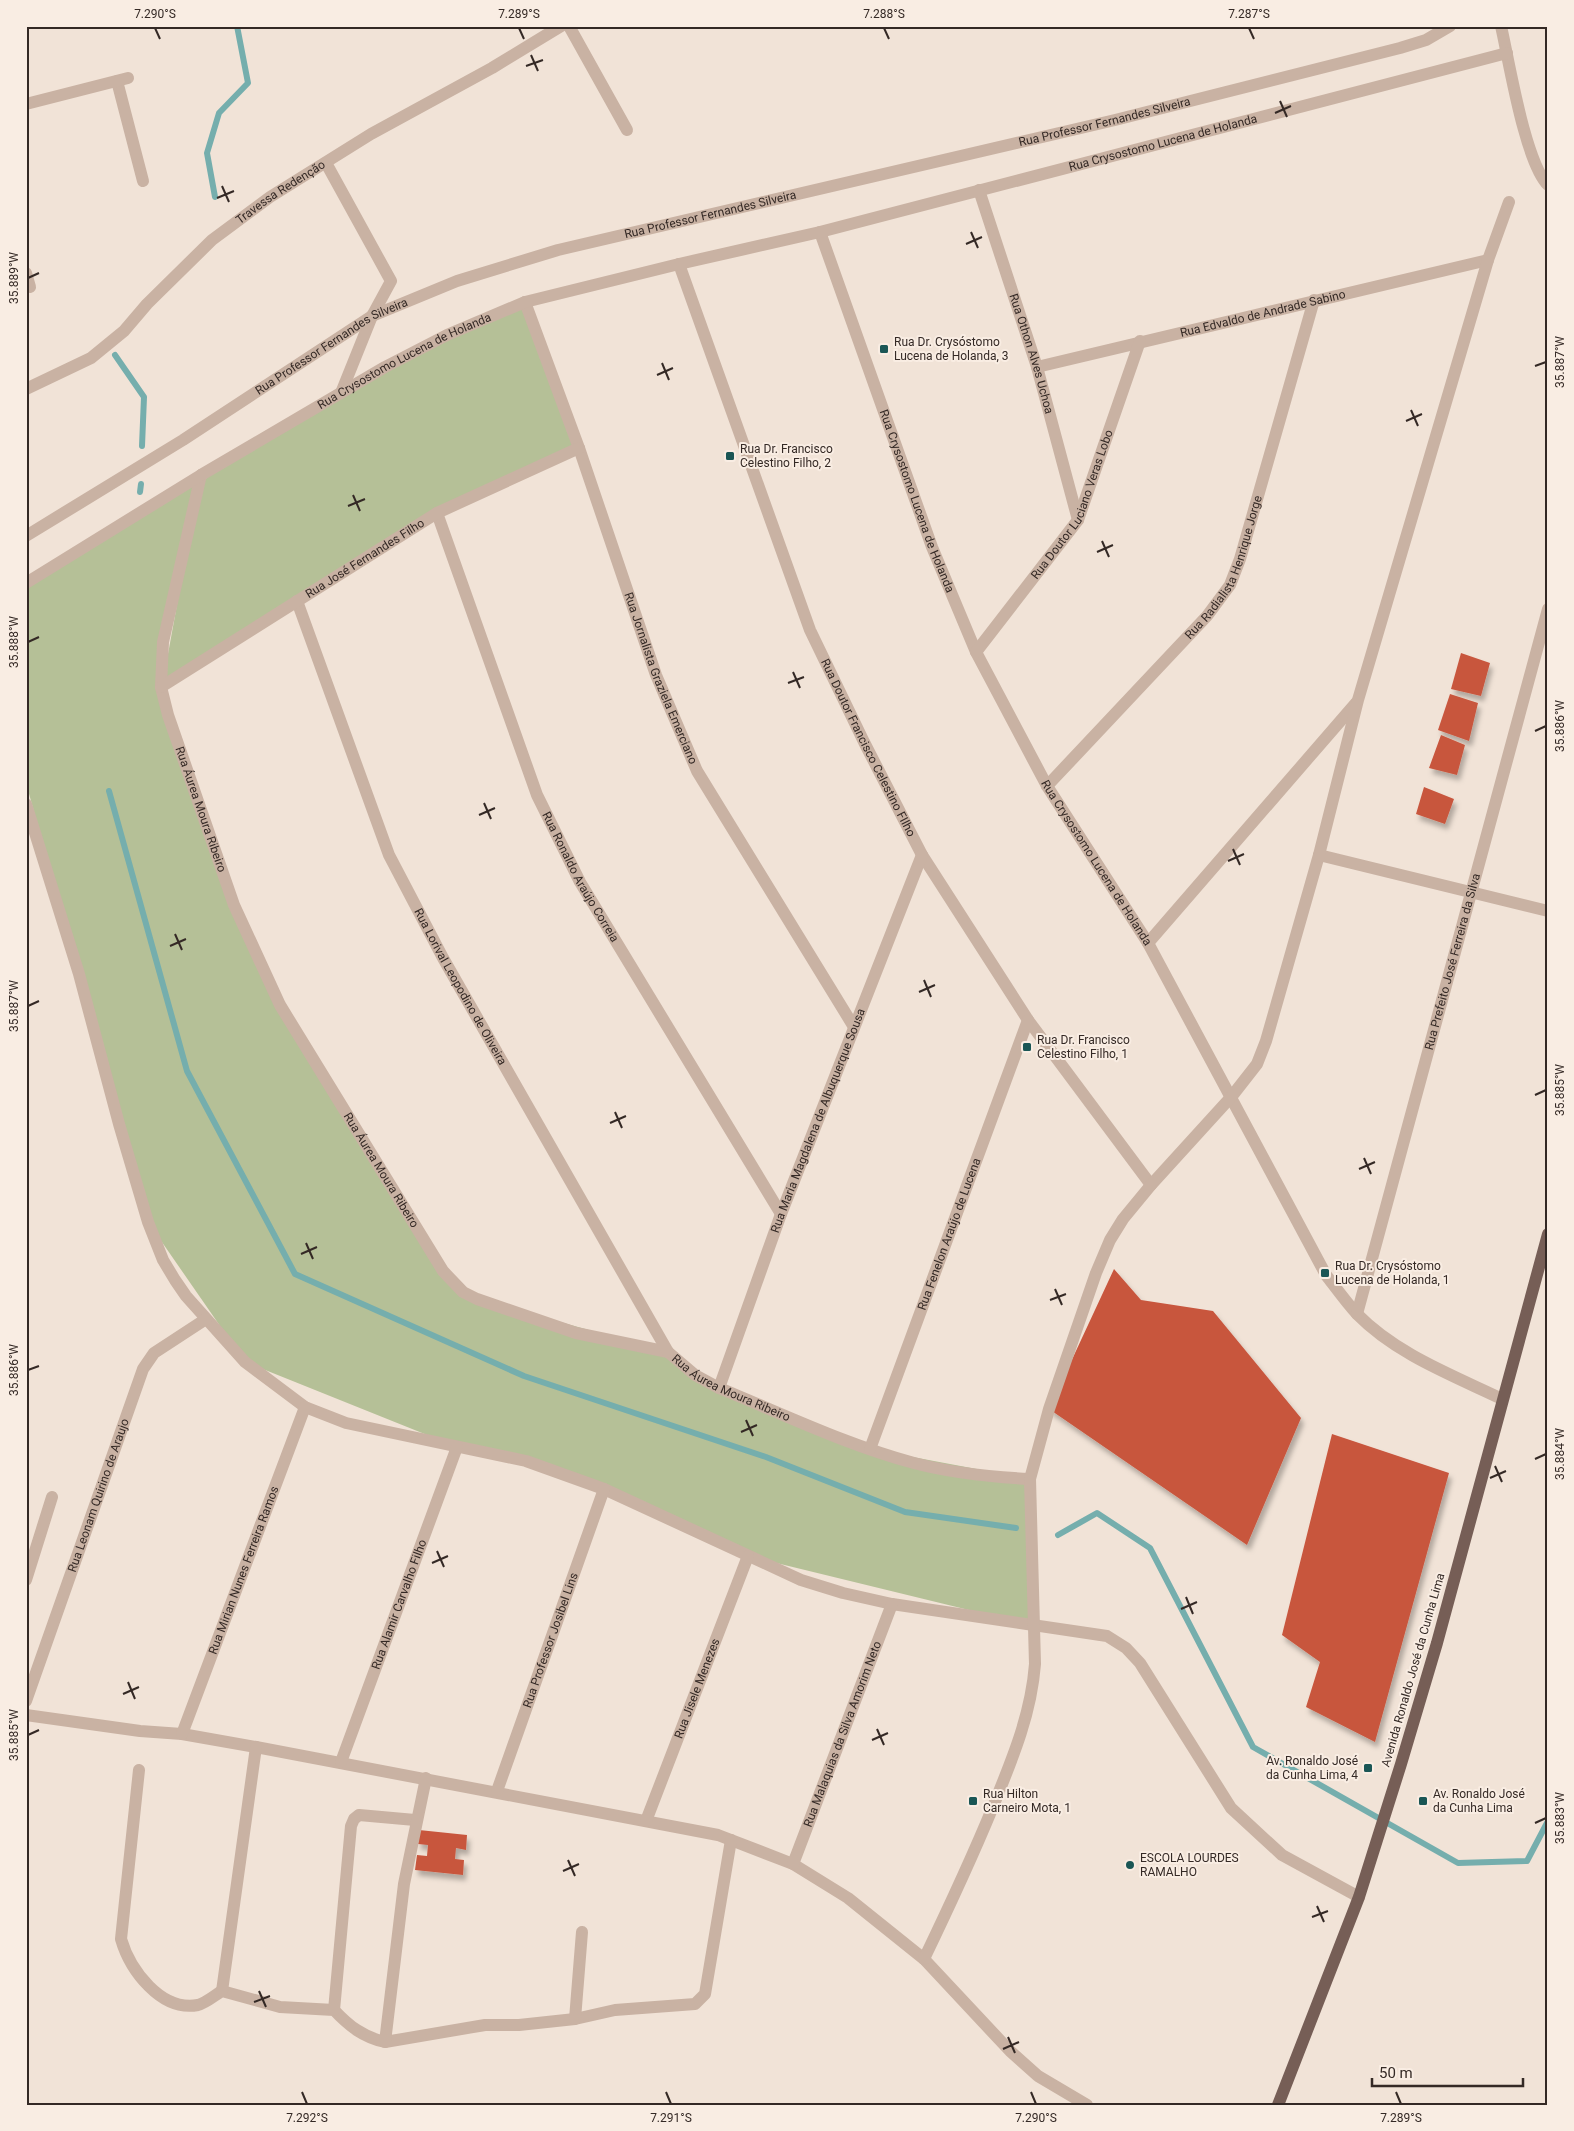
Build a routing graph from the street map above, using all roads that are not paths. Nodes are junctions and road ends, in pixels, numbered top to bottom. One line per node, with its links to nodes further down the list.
1 (561, 26): 8 (street, Travessa Redenção)
2 (569, 26): 7 (street)
3 (1450, 26): 20 (street, Rua Professor Fernandes Silveira)
4 (1501, 26): 5 (street)
5 (1507, 52): 10 (street); 11 (street, Rua Crysostomo Lucena de Holanda)
6 (26, 104): 9 (street)
7 (627, 130)
8 (326, 163): 20 (street); 23 (street, Travessa Redenção)
9 (143, 181)
10 (1548, 184)
11 (979, 190): 13 (street, Rua Crysostomo Lucena de Holanda); 22 (street, Rua Othon Alves Uchoa)
12 (1509, 202): 14 (street)
13 (820, 232): 15 (street, Rua Crysostomo Lucena de Holanda); 33 (street, Rua Crysostomo Lucena de Holanda)
14 (1488, 260): 18 (street, Rua Edvaldo de Andrade Sabino); 35 (street)
15 (679, 264): 19 (street, Rua Crysostomo Lucena de Holanda); 38 (street, Rua Doutor Francisco Celestino FIlho)
16 (26, 273): 17 (street)
17 (30, 286)
18 (1314, 300): 21 (street, Rua Edvaldo de Andrade Sabino); 36 (street, Rua Radialista Henrique Jorge)
19 (525, 302): 24 (street, Rua Crysostomo Lucena de Holanda); 25 (street, Rua Jornalista Graziela Emerciano)
20 (372, 316): 24 (street); 29 (street, Rua Professor Fernandes Silveira)
21 (1140, 341): 22 (street, Rua Edvaldo de Andrade Sabino); 28 (street, Rua Doutor Luciano Veras Lobo)
22 (1037, 367): 28 (street, Rua Othon Alves Uchoa)
23 (26, 389)
24 (341, 392): 26 (street, Rua Crysostomo Lucena de Holanda)
25 (579, 448): 27 (street, Rua José Fernandes Filho); 44 (street, Rua Jornalista Graziela Emerciano)
26 (200, 474): 30 (street, Rua Crysostomo Lucena de Holanda); 34 (street, Rua Áurea Moura Ribeiro)
27 (437, 513): 31 (street, Rua José Fernandes Filho); 47 (street, Rua Ronaldo Araújo Correia)
28 (1078, 520): 33 (street, Rua Doutor Luciano Veras Lobo)
29 (26, 536)
30 (26, 583)
31 (297, 601): 34 (street, Rua José Fernandes Filho); 51 (street, Rua Lorival Leopodino de Oliveira)
32 (1548, 609): 40 (street, Rua Prefeito José Ferreira da Silva)
33 (976, 652): 36 (street, Rua Crysostomo Lucena de Holanda)
34 (161, 687): 51 (street, Rua Áurea Moura Ribeiro)
35 (1358, 700): 39 (street); 42 (street)
36 (1047, 786): 42 (street, Rua Crysostomo Lucena de Holanda)
37 (26, 804): 50 (street)
38 (922, 854): 43 (street, Rua Doutor Francisco Celestino FIlho); 44 (street, Rua Maria Magdalena de Albuquerque Sousa)
39 (1319, 855): 40 (street); 45 (street)
40 (1471, 893): 41 (street); 49 (street, Rua Prefeito José Ferreira da Silva)
41 (1548, 911)
42 (1148, 943): 45 (street, Rua Crysostomo Lucena de Holanda)
43 (1028, 1020): 46 (street, Rua Doutor Francisco Celestino FIlho); 56 (street, Rua Fenelon Araújo de Lucena)
44 (854, 1027): 47 (street, Rua Maria Magdalena de Albuquerque Sousa)
45 (1232, 1096): 46 (street); 49 (street, Rua Crysostomo Lucena de Holanda)
46 (1151, 1185): 57 (street)
47 (781, 1214): 52 (street, Rua Maria Magdalena de Albuquerque Sousa)
48 (1548, 1234): 53 (main road, Avenida Ronaldo José da Cunha Lima)
49 (1358, 1314): 53 (street, Rua Crysostomo Lucena de Holanda)
50 (206, 1319): 54 (street); 64 (street, Rua Leonam Quirino de Araujo)
51 (668, 1352): 52 (street, Rua Áurea Moura Ribeiro)
52 (719, 1388): 56 (street, Rua Áurea Moura Ribeiro)
53 (1502, 1399): 76 (main road, Avenida Ronaldo José da Cunha Lima)
54 (304, 1407): 55 (street); 66 (street, Rua Mirian Nunes Ferreira Ramos)
55 (457, 1447): 58 (street); 68 (street, Rua Alamir Carvalho Filho)
56 (870, 1449): 57 (street, Rua Áurea Moura Ribeiro)
57 (1030, 1479): 63 (street)
58 (604, 1489): 60 (street); 71 (street, Rua Professor Josibel Lins)
59 (52, 1497): 61 (street)
60 (748, 1556): 62 (street); 73 (street, Rua Jisele Menezes)
61 (26, 1580)
62 (892, 1604): 63 (street); 75 (street, Rua Malaquias da Silva Amorim Neto)
63 (1034, 1626): 76 (street); 78 (street)
64 (26, 1701)
65 (26, 1715): 66 (street)
66 (182, 1734): 67 (street)
67 (256, 1747): 68 (street); 79 (street)
68 (341, 1762): 70 (street)
69 (139, 1770): 79 (street)
70 (426, 1778): 71 (street); 72 (street)
71 (497, 1791): 73 (street)
72 (415, 1820): 80 (street); 82 (street)
73 (646, 1821): 74 (street)
74 (731, 1840): 75 (street); 81 (street)
75 (793, 1864): 78 (street)
76 (1359, 1898): 84 (main road, Avenida Ronaldo José da Cunha Lima)
77 (582, 1932): 81 (street)
78 (924, 1959): 83 (street)
79 (222, 1991): 80 (street)
80 (334, 2010): 82 (street)
81 (576, 2019): 82 (street)
82 (385, 2042)
83 (1087, 2105)
84 (1278, 2105)

